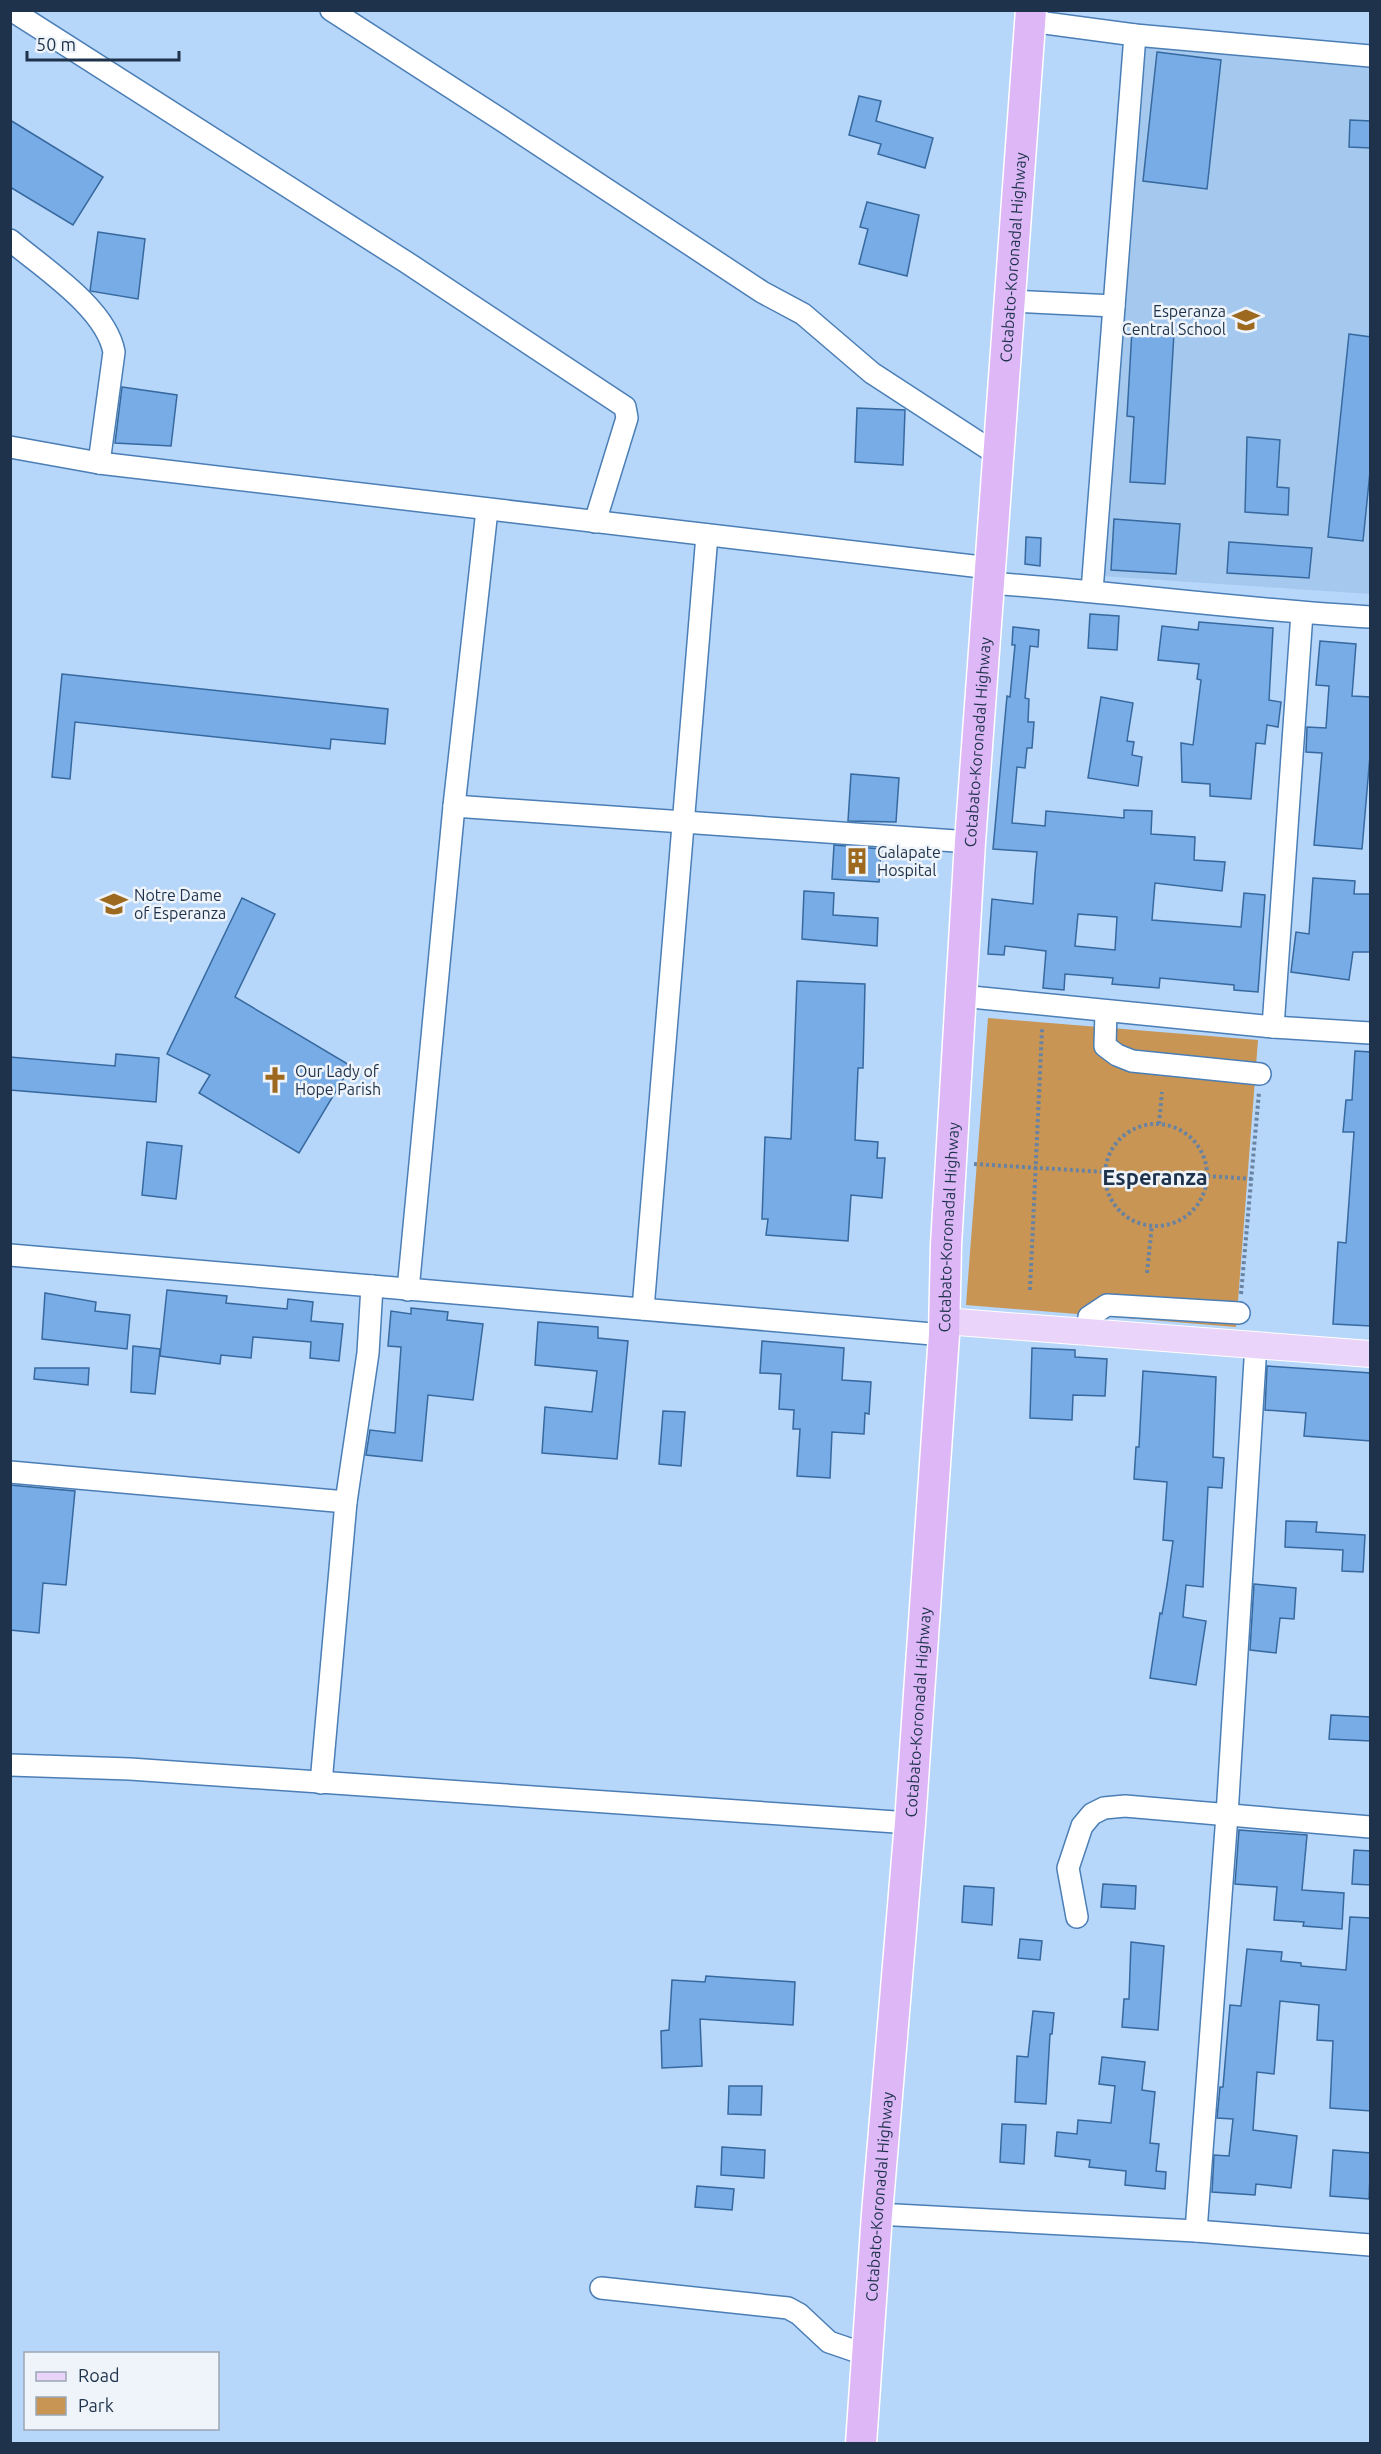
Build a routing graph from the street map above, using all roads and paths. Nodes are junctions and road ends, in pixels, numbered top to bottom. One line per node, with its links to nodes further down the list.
1 (11, 10): 13 (street)
2 (331, 10): 10 (street)
3 (1030, 16): 4 (street); 7 (highway, Cotabato-Koronadal Highway)
4 (1135, 35): 5 (street); 8 (street)
5 (1371, 56)
6 (10, 240): 11 (street)
7 (1010, 301): 8 (street); 10 (highway, Cotabato-Koronadal Highway)
8 (1114, 306): 16 (street)
9 (10, 447): 11 (street)
10 (998, 455): 15 (highway, Cotabato-Koronadal Highway)
11 (99, 463): 12 (street)
12 (487, 510): 13 (street); 19 (street)
13 (595, 522): 14 (street)
14 (707, 535): 15 (street); 20 (street)
15 (989, 575): 16 (street); 21 (highway, Cotabato-Koronadal Highway)
16 (1092, 591): 17 (street)
17 (1302, 613): 18 (street); 24 (street)
18 (1371, 617)
19 (454, 806): 20 (street); 39 (street)
20 (684, 823): 21 (street); 41 (street)
21 (970, 842): 22 (highway, Cotabato-Koronadal Highway)
22 (961, 996): 23 (street); 30 (highway, Cotabato-Koronadal Highway)
23 (1106, 1011): 24 (street); 27 (street)
24 (1273, 1027): 26 (street)
25 (1042, 1029): 31 (path)
26 (1371, 1033)
27 (1260, 1074): 34 (path)
28 (1162, 1092): 29 (path)
29 (1160, 1124): 32 (path); 33 (path)
30 (952, 1163): 31 (path); 43 (highway, Cotabato-Koronadal Highway)
31 (1036, 1167): 32 (path); 40 (path)
32 (1105, 1172): 35 (path)
33 (1207, 1176): 34 (path); 35 (path)
34 (1253, 1179): 42 (path)
35 (1152, 1225): 37 (path)
36 (10, 1255): 38 (street)
37 (1147, 1273)
38 (372, 1286): 39 (street); 48 (street)
39 (408, 1290): 41 (street)
40 (1030, 1290)
41 (643, 1309): 43 (street)
42 (1239, 1312): 44 (street)
43 (944, 1328): 44 (main road); 52 (highway, Cotabato-Koronadal Highway)
44 (1086, 1334): 45 (main road)
45 (1256, 1344): 46 (main road); 51 (street)
46 (1371, 1354)
47 (10, 1472): 48 (street)
48 (346, 1502): 50 (street)
49 (10, 1765): 50 (street)
50 (321, 1783): 52 (street)
51 (1227, 1815): 53 (street); 54 (street); 56 (street)
52 (910, 1823): 55 (highway, Cotabato-Koronadal Highway)
53 (1371, 1827)
54 (1077, 1917)
55 (877, 2214): 56 (street); 59 (highway, Cotabato-Koronadal Highway)
56 (1196, 2231): 57 (street)
57 (1371, 2245)
58 (601, 2288): 59 (street)
59 (867, 2355): 60 (highway, Cotabato-Koronadal Highway)
60 (861, 2444)

